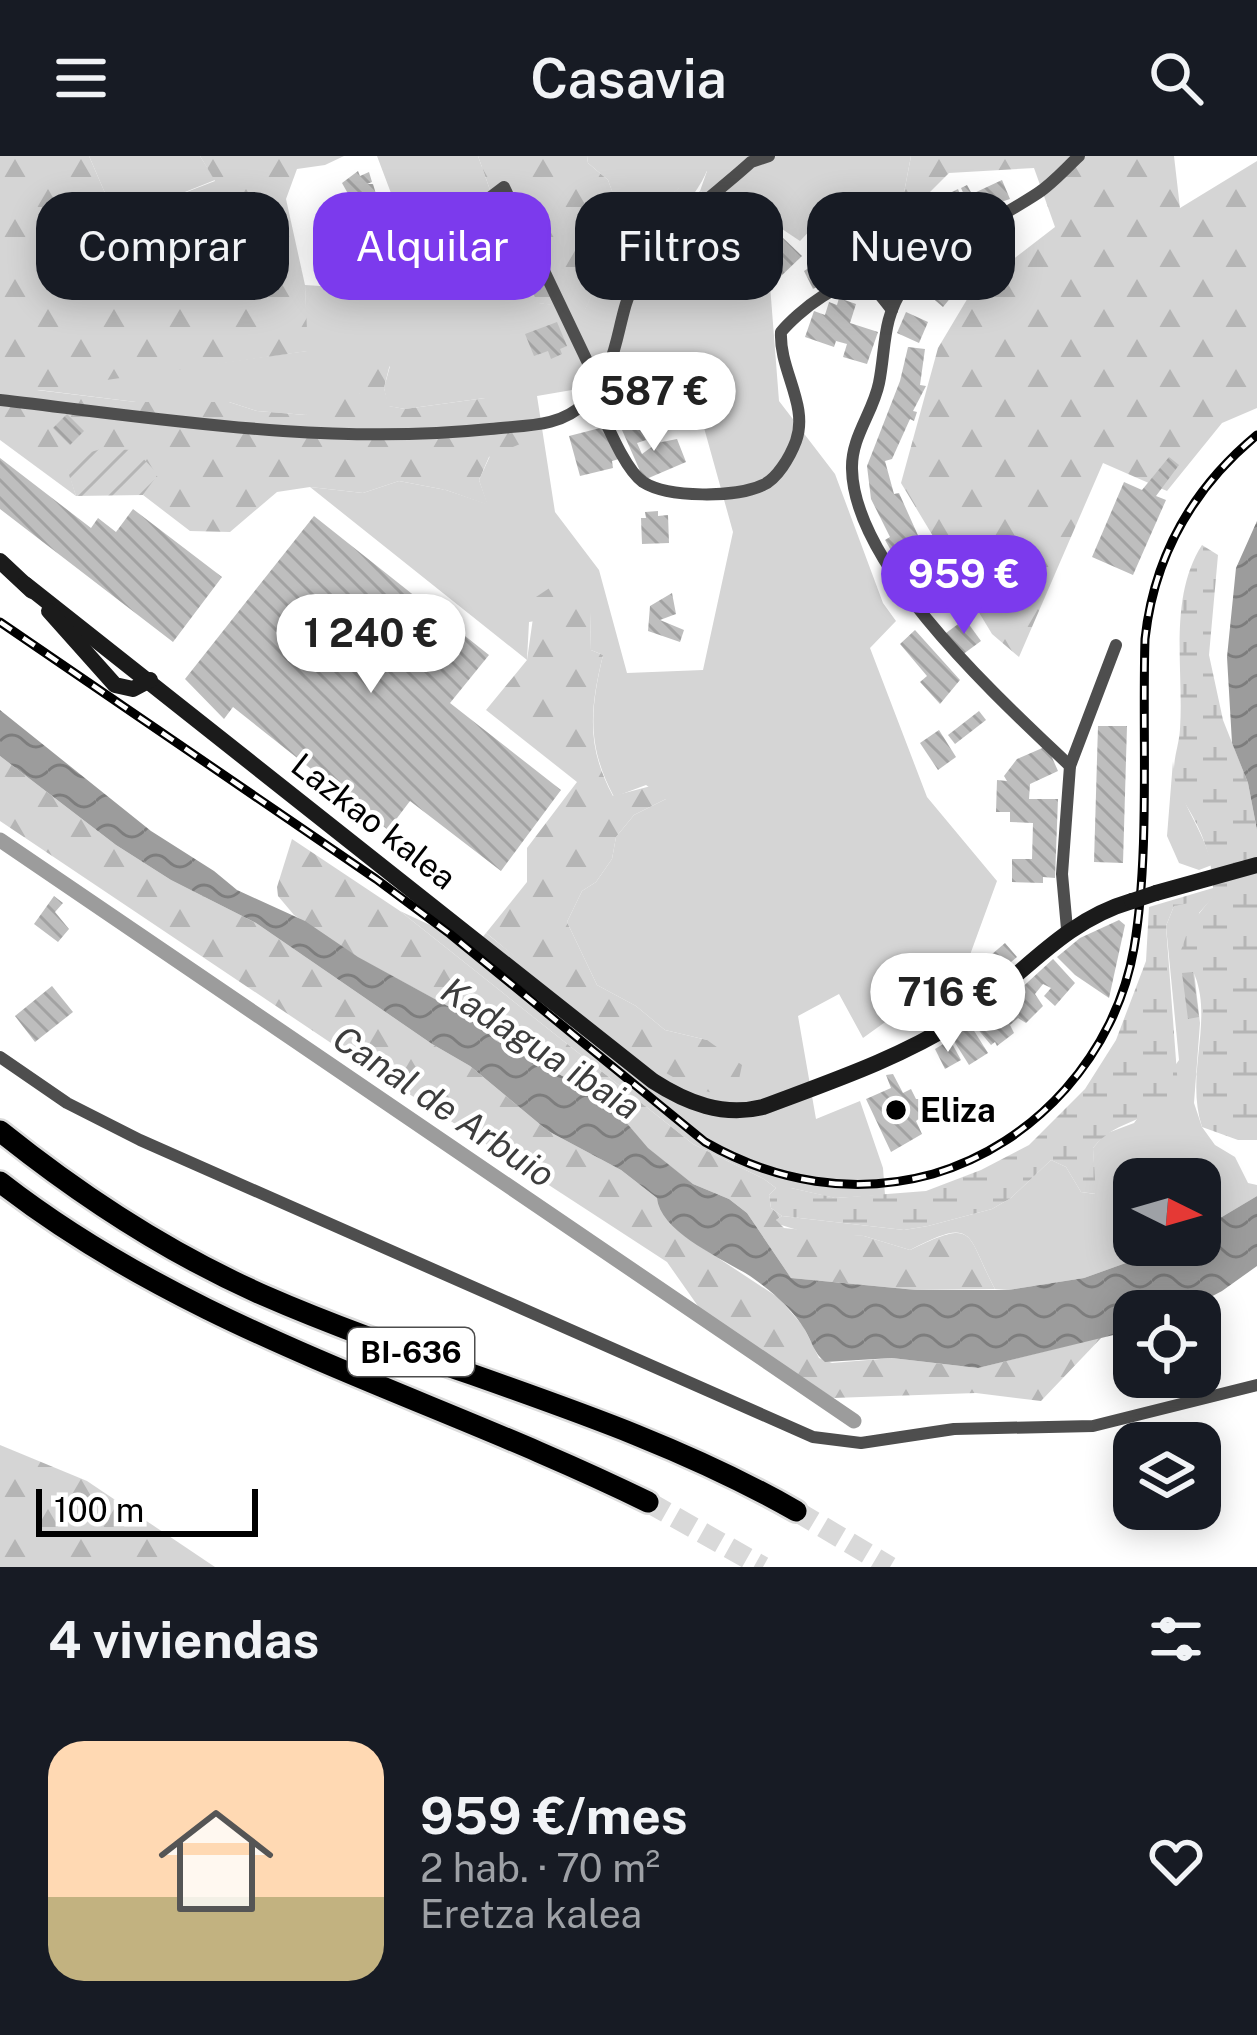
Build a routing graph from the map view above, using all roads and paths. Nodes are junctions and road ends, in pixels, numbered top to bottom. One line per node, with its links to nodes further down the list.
1 (769, 156): 5 (street)
2 (1079, 156): 4 (street)
3 (551, 292): 5 (street)
4 (892, 310): 5 (street); 11 (street)
5 (595, 390): 6 (street)
6 (0, 400)
7 (0, 561): 8 (street, Lazkao kalea)
8 (26, 584): 10 (street, Lazkao kalea); 10 (street, Lazkao kalea)
9 (1116, 645): 11 (street)
10 (149, 680): 13 (street, Lazkao kalea)
11 (1070, 766): 13 (street)
12 (1257, 866): 13 (street, Lazkao kalea, bridge)
13 (1067, 929)
14 (0, 1057): 17 (street)
15 (0, 1131): 19 (highway, BI-636)
16 (9, 1189): 18 (highway, BI-636)
17 (1257, 1385)
18 (648, 1502)
19 (796, 1511)

